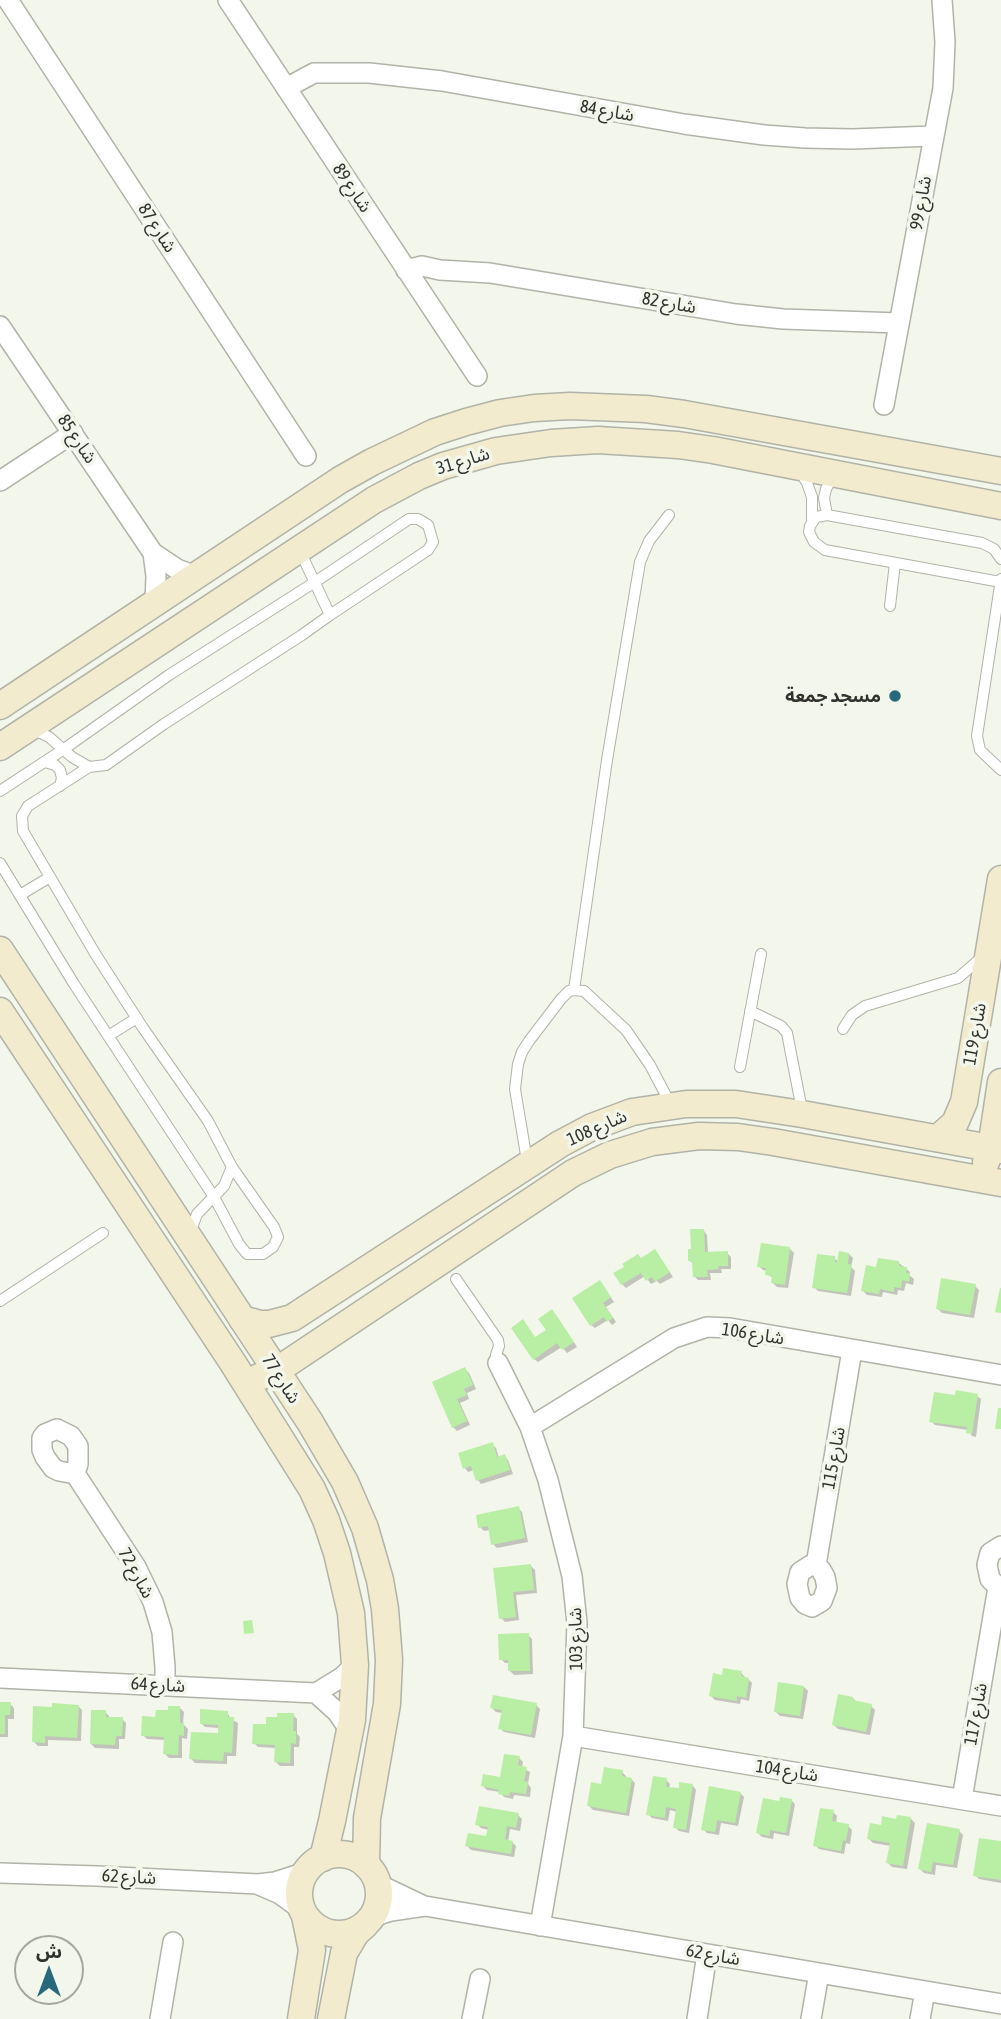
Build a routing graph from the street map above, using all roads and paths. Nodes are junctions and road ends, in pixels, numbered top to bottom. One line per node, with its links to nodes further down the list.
1 (8, 0): 16 (street, شارع 87)
2 (228, 0): 4 (street, شارع 89)
3 (942, 0): 5 (street, شارع 99)
4 (286, 88): 5 (street, شارع 84); 6 (street, شارع 89)
5 (933, 136): 9 (street, شارع 99)
6 (406, 270): 7 (street, شارع 82); 8 (street, شارع 89)
7 (440, 270): 8 (street); 9 (street, شارع 82)
8 (422, 295): 11 (street, شارع 89)
9 (899, 323): 12 (street, شارع 99)
10 (0, 326): 14 (street, شارع 85)
11 (477, 376)
12 (884, 405)
13 (783, 432): 15 (street); 18 (street, شارع 31); 29 (street, شارع 31)
14 (73, 433): 20 (street); 26 (street, شارع 85)
15 (678, 445): 17 (street, شارع 31); 25 (street, شارع 31)
16 (306, 456)
17 (798, 467): 19 (street, شارع 31); 24 (lane)
18 (1001, 471)
19 (834, 474): 21 (street, شارع 31); 23 (lane)
20 (0, 481)
21 (1001, 506)
22 (669, 515): 53 (lane)
23 (827, 515): 24 (lane); 27 (lane)
24 (812, 520): 28 (lane)
25 (299, 549): 31 (lane); 36 (street, شارع 31)
26 (153, 553): 29 (street, شارع 85); 32 (street, شارع 85)
27 (1001, 559)
28 (895, 563): 30 (lane); 33 (lane)
29 (196, 576): 32 (street, شارع 31)
30 (1001, 580): 39 (lane)
31 (315, 582): 34 (lane); 34 (lane); 38 (lane)
32 (155, 603): 35 (street, شارع 31)
33 (890, 606)
34 (330, 615): 42 (lane)
35 (0, 706)
36 (28, 729): 37 (street, شارع 31); 38 (lane)
37 (0, 747)
38 (64, 749): 41 (lane); 42 (lane)
39 (984, 754): 40 (lane); 43 (lane)
40 (1001, 754)
41 (44, 762): 44 (lane); 45 (lane)
42 (89, 767): 44 (lane)
43 (1001, 769)
44 (60, 786): 47 (lane)
45 (0, 790)
46 (0, 863): 49 (lane)
47 (50, 877): 49 (lane); 57 (lane)
48 (1001, 879): 50 (street, شارع 119)
49 (20, 895): 59 (lane)
50 (990, 946): 54 (street, شارع 119); 54 (lane)
51 (0, 950): 65 (street, شارع 77)
52 (761, 954): 56 (lane)
53 (574, 990): 63 (lane); 68 (lane)
54 (968, 990): 58 (lane); 66 (street, شارع 119)
55 (0, 1011): 62 (street, شارع 77)
56 (750, 1011): 60 (lane); 64 (lane)
57 (137, 1018): 59 (lane); 69 (lane)
58 (843, 1029)
59 (108, 1036): 72 (lane)
60 (740, 1067)
61 (1001, 1082): 67 (street, شارع 119)
62 (50, 1086): 65 (street); 81 (street, شارع 77)
63 (672, 1105): 64 (street, شارع 108); 68 (street, شارع 108)
64 (802, 1114): 66 (street, شارع 108)
65 (110, 1117): 75 (street, شارع 77)
66 (938, 1138): 67 (street, شارع 108)
67 (996, 1149): 70 (street)
68 (527, 1165): 73 (street, شارع 108)
69 (232, 1167): 72 (lane); 72 (lane)
70 (951, 1174): 71 (street, شارع 108); 76 (street, شارع 108)
71 (1001, 1184)
72 (214, 1197): 75 (lane)
73 (472, 1201): 76 (street); 79 (street, شارع 108)
74 (103, 1233): 78 (lane)
75 (190, 1241): 79 (street, شارع 77)
76 (466, 1245): 83 (street, شارع 108)
77 (456, 1279): 82 (lane)
78 (0, 1301)
79 (242, 1319): 83 (street, شارع 77)
80 (852, 1350): 84 (street, شارع 106); 85 (street, شارع 106); 88 (street, شارع 115)
81 (233, 1363): 83 (street); 90 (street, شارع 77)
82 (498, 1363): 85 (street, شارع 103)
83 (276, 1371): 100 (street, شارع 77)
84 (1001, 1375)
85 (530, 1427): 95 (street, شارع 103)
86 (74, 1472): 92 (street, شارع 72)
87 (1001, 1546): 89 (street, شارع 117)
88 (816, 1565)
89 (1000, 1587): 96 (street, شارع 117)
90 (355, 1665): 93 (street); 94 (street, شارع 77)
91 (0, 1678): 92 (street, شارع 64)
92 (165, 1685): 93 (street, شارع 64)
93 (316, 1693): 94 (street)
94 (350, 1731): 98 (street, شارع 77)
95 (573, 1736): 96 (street, شارع 104); 105 (street, شارع 103)
96 (962, 1799): 97 (street, شارع 104)
97 (1001, 1806)
98 (314, 1865): 100 (street); 101 (street, شارع 62); 103 (street)
99 (0, 1873): 101 (street, شارع 62)
100 (372, 1874): 102 (street, شارع 62); 104 (street)
101 (258, 1884): 103 (street, شارع 62)
102 (425, 1906): 104 (street, شارع 62); 105 (street, شارع 62)
103 (304, 1913): 104 (street); 113 (street)
104 (369, 1921): 114 (street)
105 (540, 1926): 107 (street, شارع 62)
106 (173, 1942): 112 (street)
107 (707, 1954): 108 (street, شارع 62); 116 (street)
108 (818, 1973): 110 (street, شارع 62); 117 (street)
109 (480, 1979): 115 (street)
110 (925, 1992): 111 (street, شارع 62); 118 (street)
111 (1001, 2004)
112 (160, 2019)
113 (301, 2019)
114 (331, 2019)
115 (472, 2019)
116 (697, 2019)
117 (811, 2019)
118 (920, 2019)

